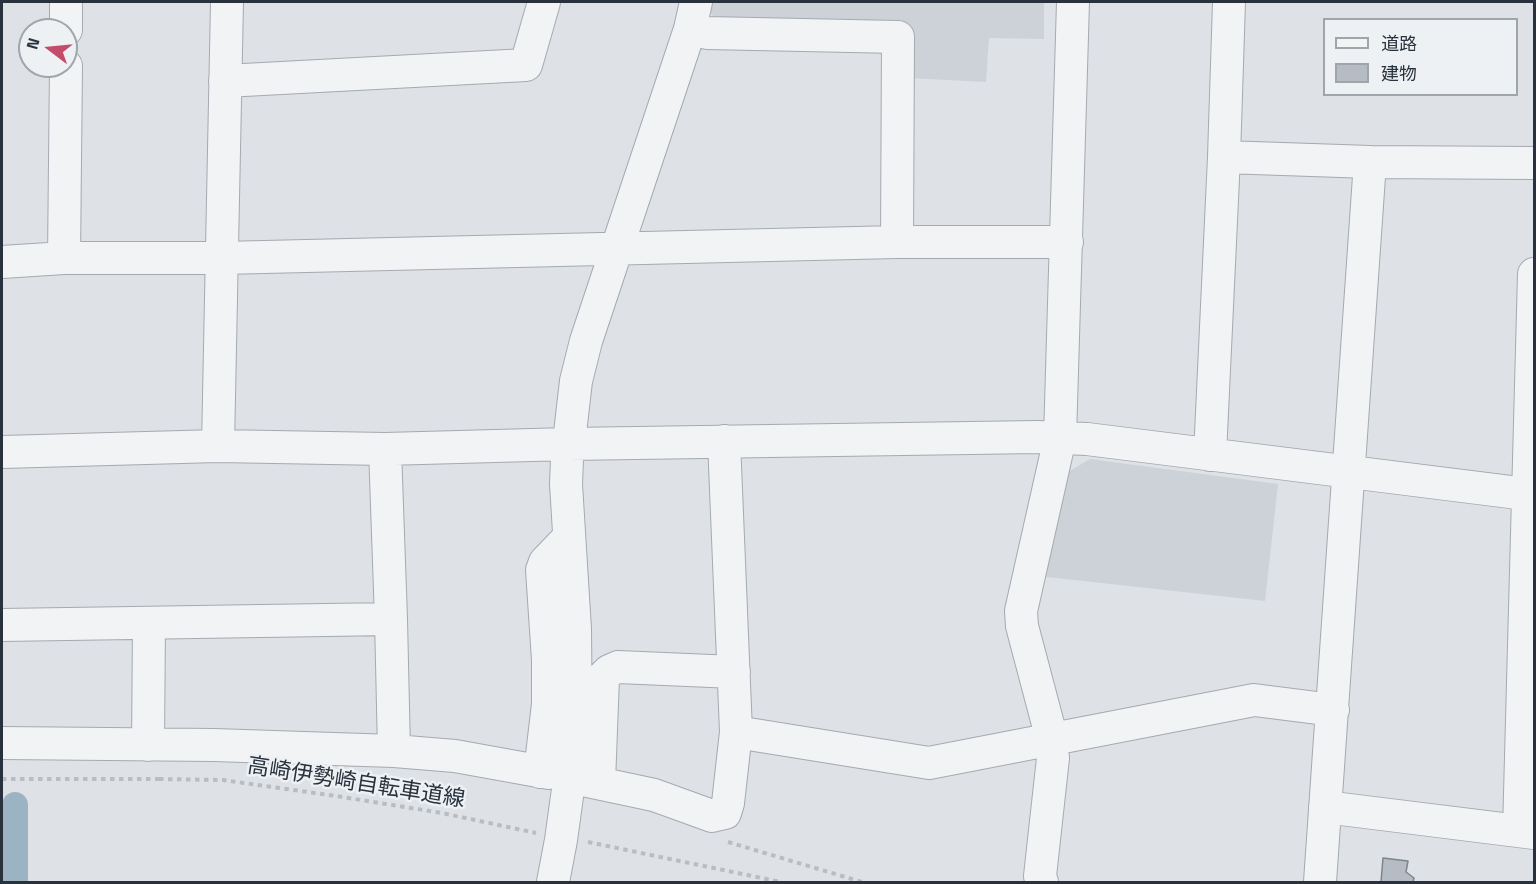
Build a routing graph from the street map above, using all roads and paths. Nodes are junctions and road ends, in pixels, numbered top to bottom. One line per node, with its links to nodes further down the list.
1 (66, 2): 7 (street)
2 (227, 2): 9 (street)
3 (544, 2): 9 (street)
4 (1073, 2): 13 (street)
5 (1229, 2): 10 (street)
6 (693, 15): 14 (street); 15 (street)
7 (66, 18)
8 (66, 78): 16 (street)
9 (225, 81): 17 (street)
10 (1224, 157): 11 (street); 26 (street)
11 (1370, 162): 12 (street); 27 (street)
12 (1534, 163)
13 (1067, 242): 14 (street); 20 (street)
14 (897, 243): 15 (street)
15 (618, 250): 17 (street); 22 (street)
16 (64, 258): 17 (street); 18 (street)
17 (222, 258): 23 (street)
18 (2, 262)
19 (1534, 274): 28 (street)
20 (1060, 438): 21 (street); 26 (street); 36 (street)
21 (724, 441): 22 (street); 33 (street)
22 (569, 444): 24 (street); 29 (street)
23 (218, 446): 24 (street); 25 (street)
24 (385, 449): 30 (street)
25 (2, 452)
26 (1210, 455): 27 (street)
27 (1350, 473): 28 (street); 34 (street)
28 (1532, 495): 42 (street)
29 (569, 537): 39 (street); 43 (street)
30 (391, 619): 31 (street); 39 (street)
31 (149, 623): 32 (street); 38 (street)
32 (2, 626)
33 (734, 672): 35 (street); 35 (street)
34 (1333, 710): 36 (street); 41 (street)
35 (736, 732): 36 (street)
36 (1051, 739): 46 (street)
37 (2, 743): 38 (street)
38 (148, 745): 39 (street)
39 (394, 751)
40 (159, 778): 43 (path, 高崎伊勢崎自転車道線)
41 (1325, 807): 42 (street); 47 (street)
42 (1527, 832)
43 (563, 842): 44 (street); 45 (path, 高崎伊勢崎自転車道線)
44 (553, 882)
45 (781, 882)
46 (1041, 882)
47 (1320, 882)

